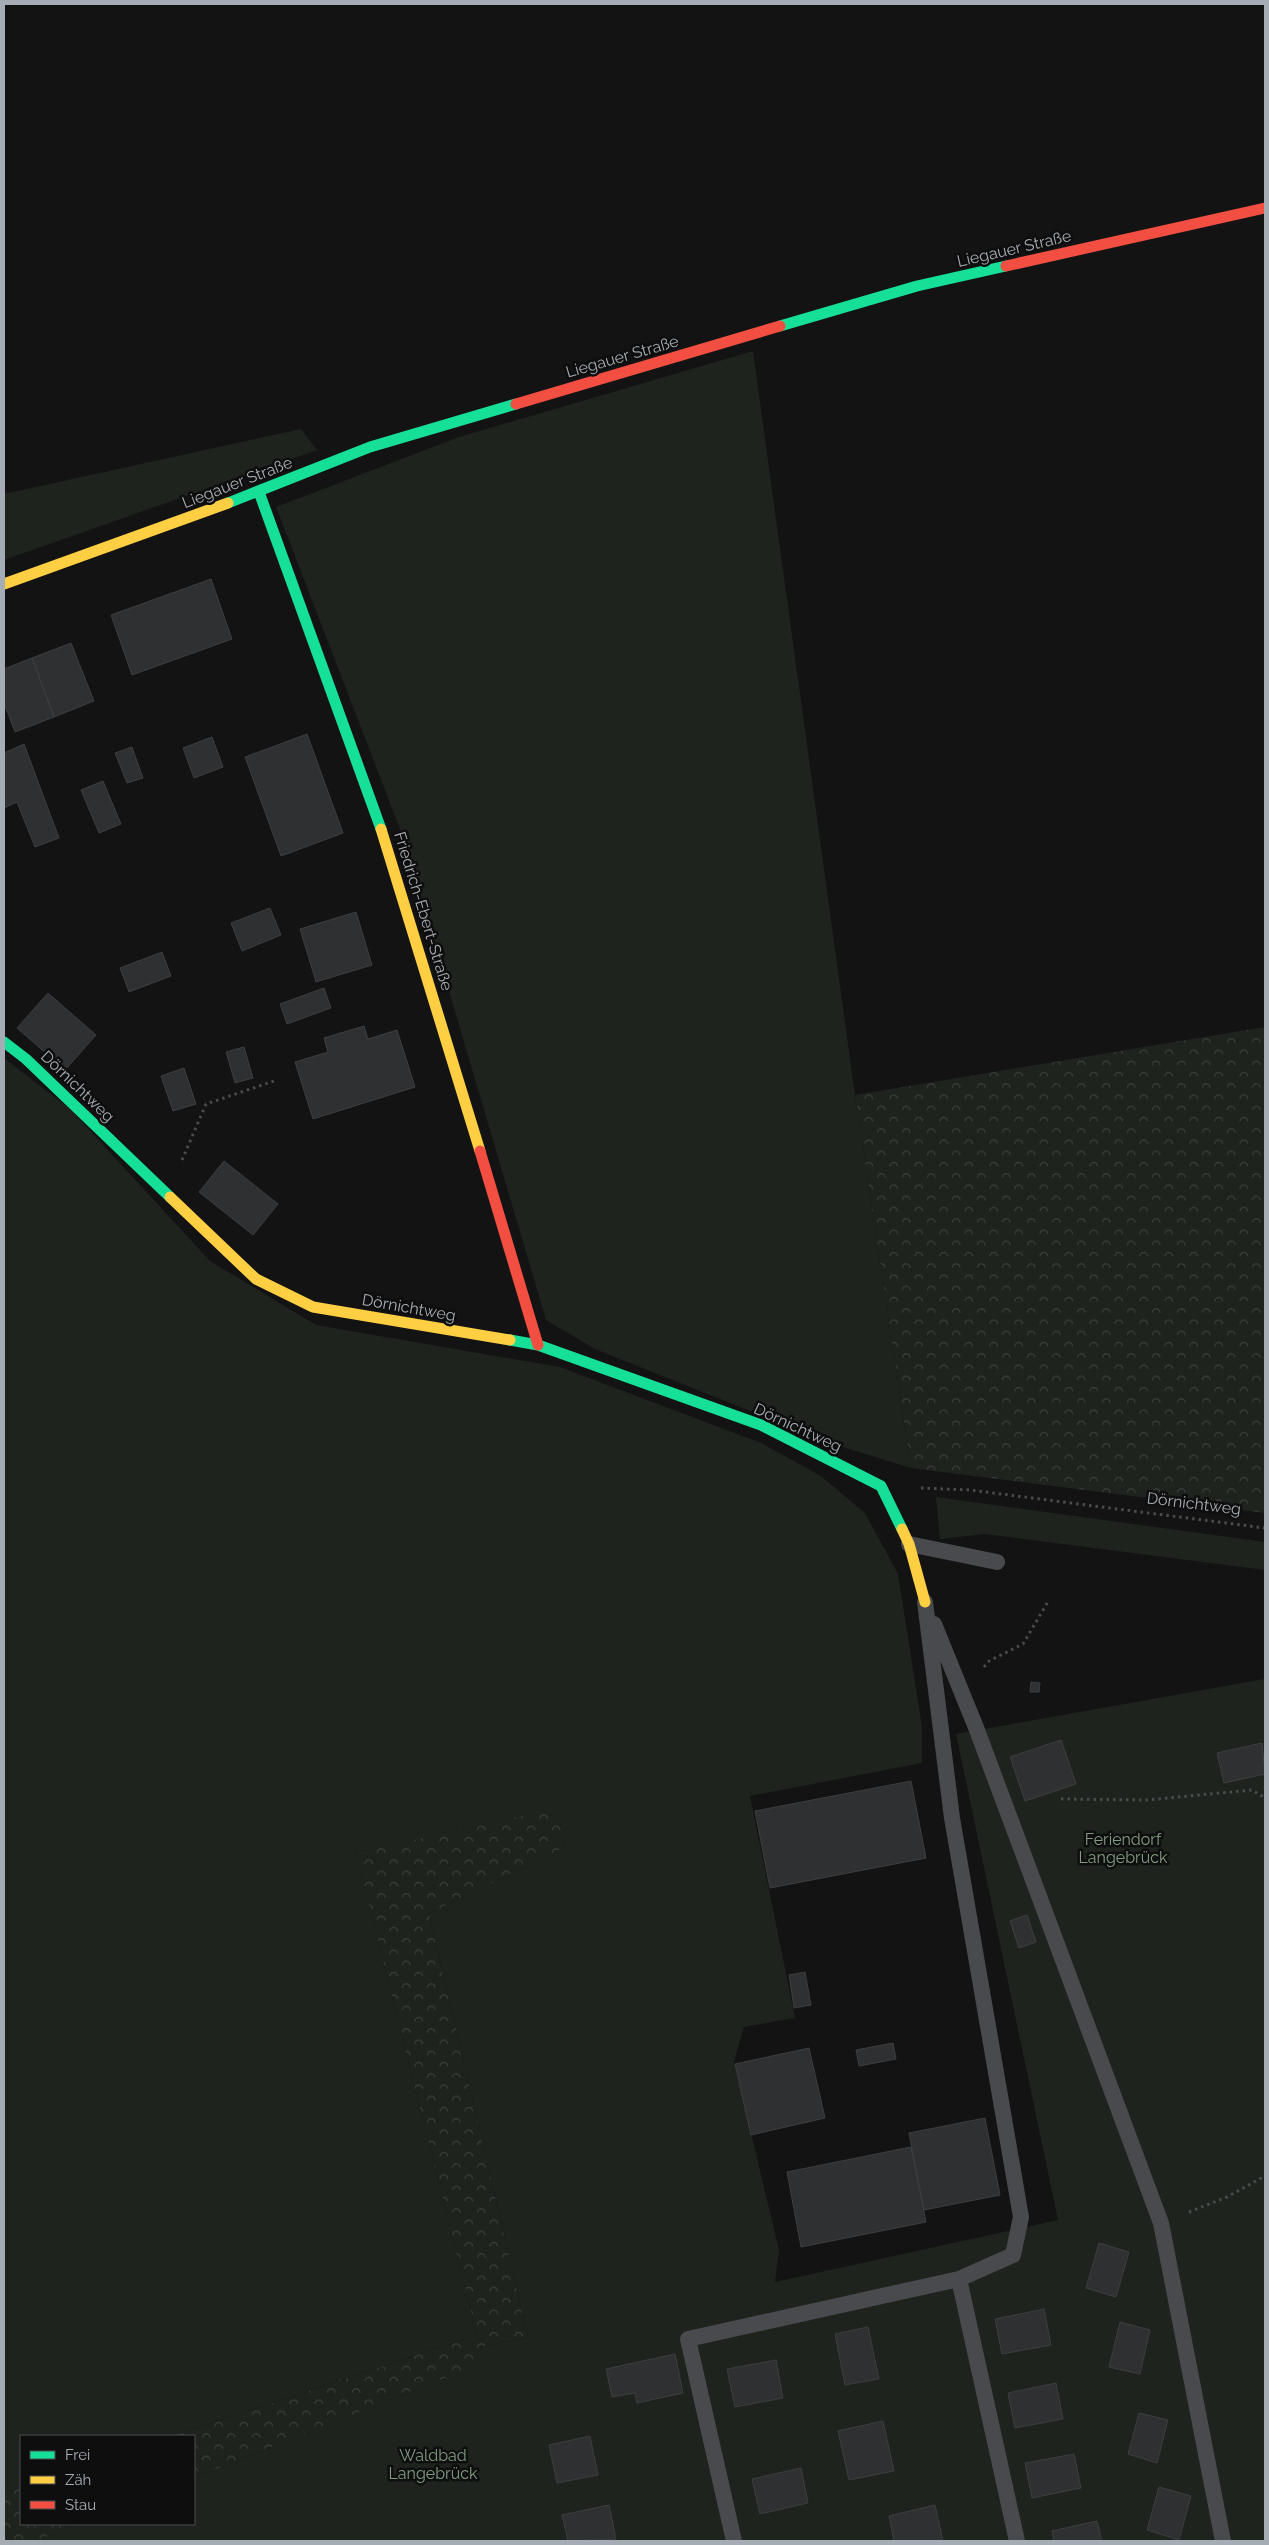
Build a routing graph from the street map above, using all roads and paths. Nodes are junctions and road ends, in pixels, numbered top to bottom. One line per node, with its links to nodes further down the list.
1 (1265, 208): 2 (street, Liegauer Straße)
2 (259, 492): 3 (street, Liegauer Straße); 7 (street, Friedrich-Ebert-Straße)
3 (4, 584)
4 (4, 1042): 6 (street, Dörnichtweg)
5 (274, 1081): 6 (path)
6 (154, 1182): 7 (street, Dörnichtweg)
7 (538, 1345): 8 (street, Dörnichtweg)
8 (880, 1486): 9 (path, Dörnichtweg); 10 (street)
9 (1265, 1528)
10 (909, 1544): 11 (lane); 13 (street)
11 (997, 1562)
12 (1049, 1600): 14 (path)
13 (925, 1602): 14 (lane); 19 (lane)
14 (963, 1695): 18 (lane)
15 (1265, 1798): 16 (path)
16 (1060, 1799)
17 (1265, 2176): 18 (path)
18 (1160, 2223): 22 (lane)
19 (959, 2279): 20 (lane); 21 (lane)
20 (734, 2541)
21 (1017, 2541)
22 (1223, 2541)

